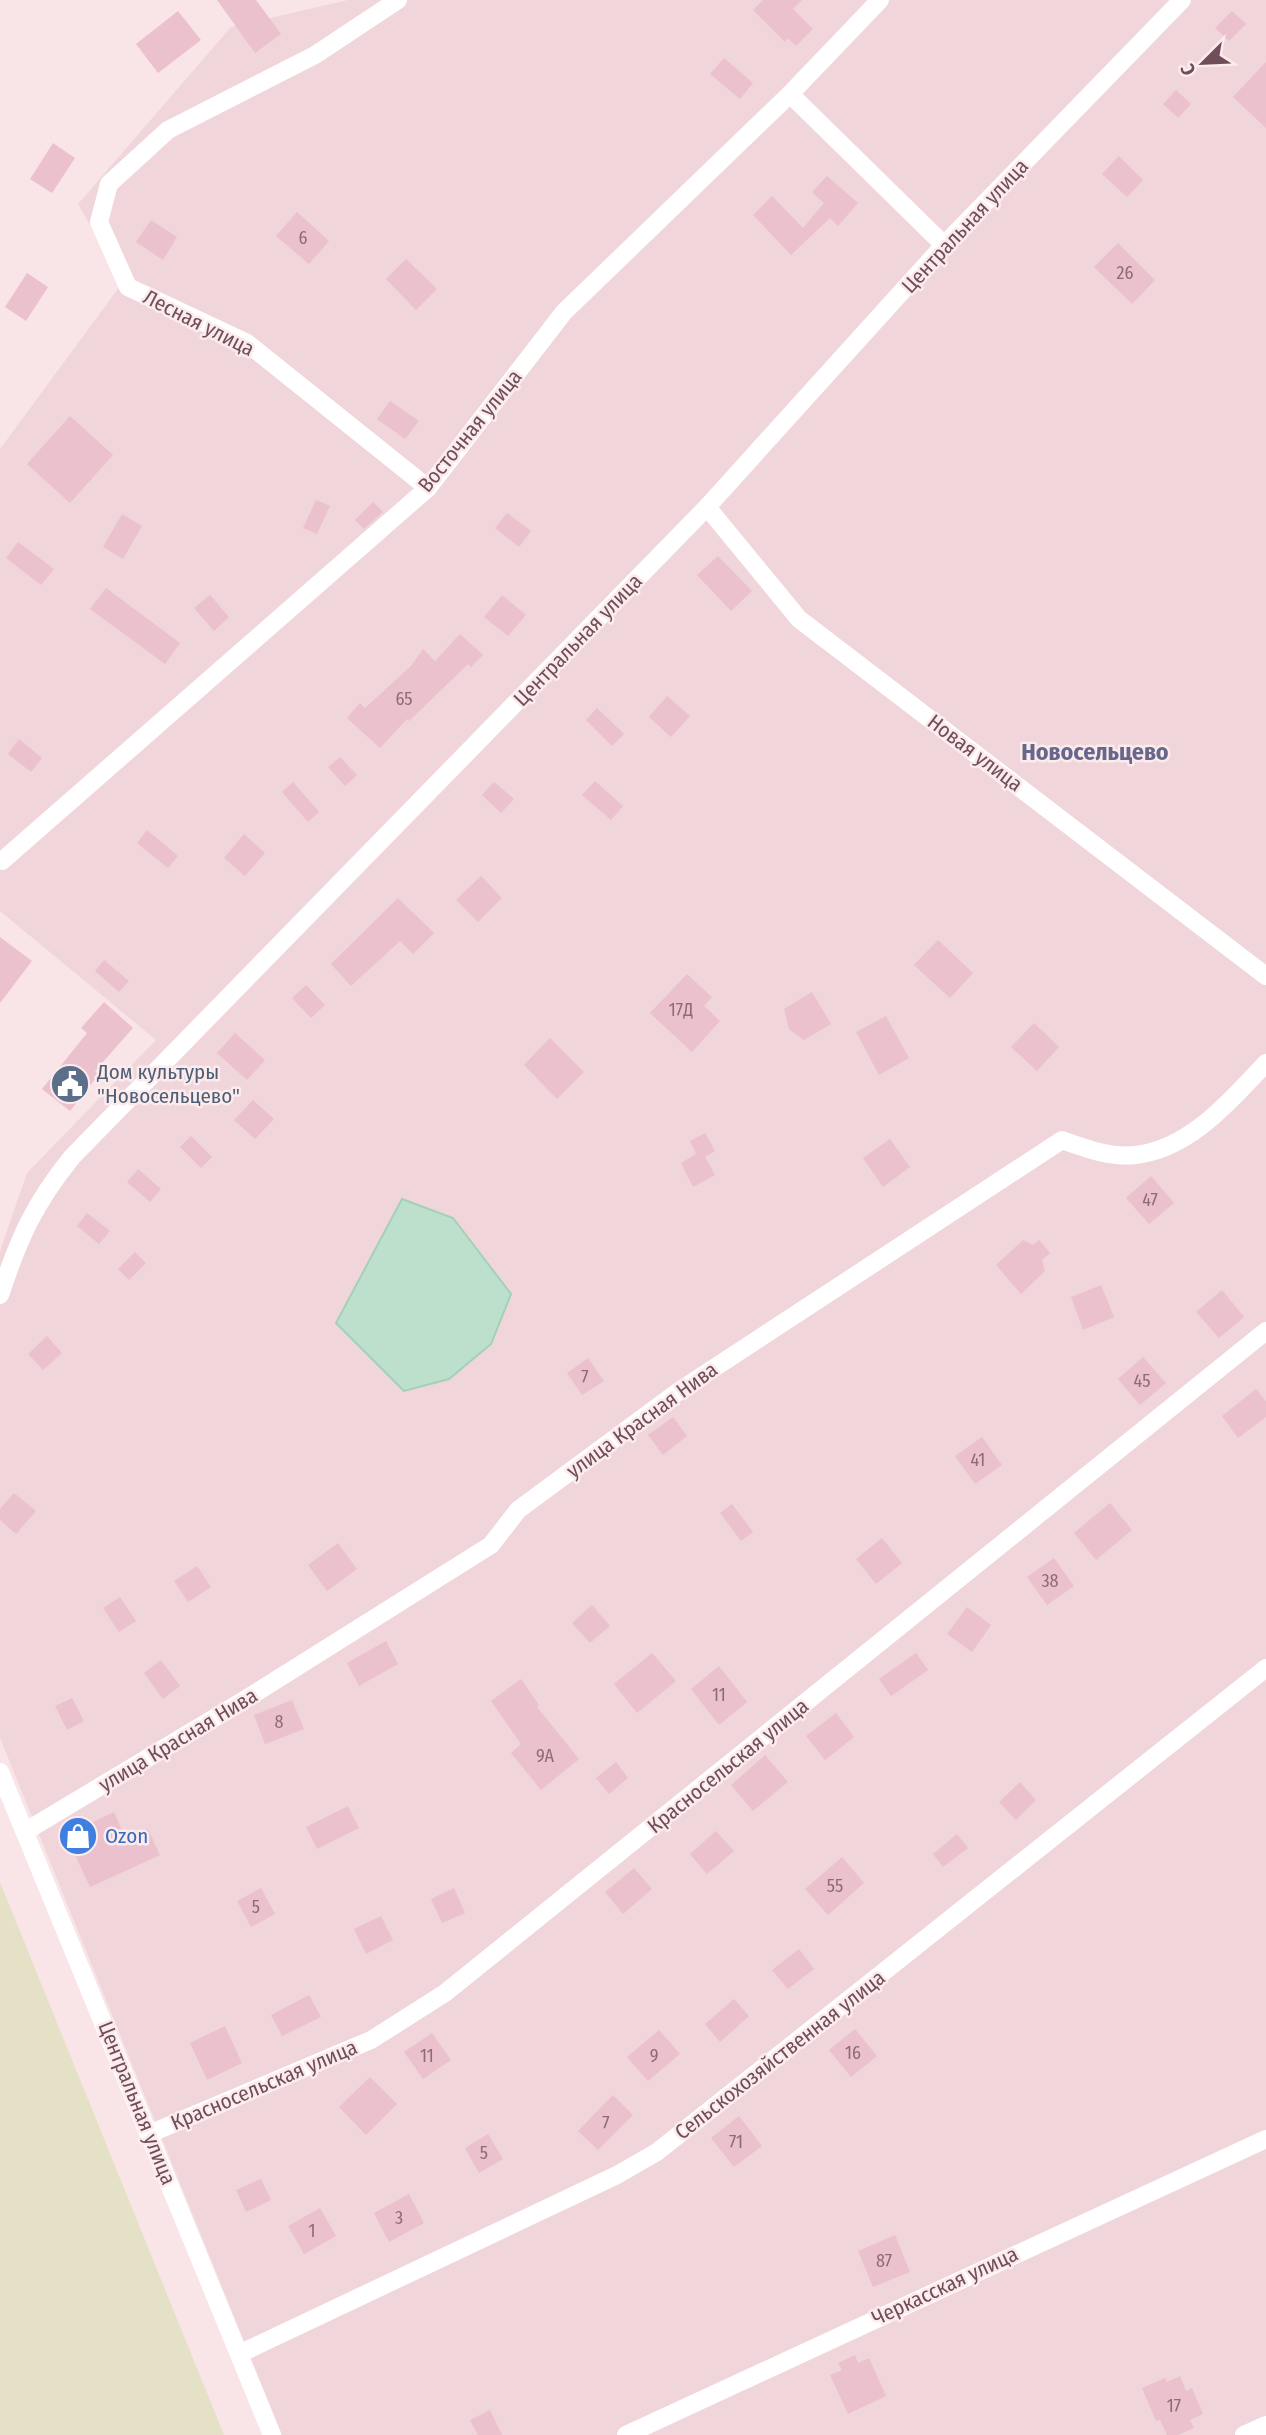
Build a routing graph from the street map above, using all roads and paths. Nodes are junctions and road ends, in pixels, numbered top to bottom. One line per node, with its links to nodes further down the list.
1 (398, 0): 6 (street, Лесная улица)
2 (880, 0): 4 (street, Восточная улица)
3 (1182, 0): 5 (street, Центральная улица)
4 (790, 94): 5 (street); 6 (street, Восточная улица)
5 (944, 245): 7 (street, Центральная улица)
6 (428, 488): 8 (street, Восточная улица)
7 (707, 507): 9 (street, Новая улица); 11 (street, Центральная улица)
8 (2, 861)
9 (1266, 976)
10 (1266, 1063): 15 (street, улица Красная Нива)
11 (0, 1295)
12 (1266, 1331): 16 (street, Красносельская улица)
13 (1266, 1668): 18 (street, Сельскохозяйственная улица)
14 (0, 1772): 15 (street, Центральная улица)
15 (26, 1831): 16 (street, Центральная улица)
16 (149, 2134): 18 (street, Центральная улица)
17 (1266, 2139): 21 (street, Черкасская улица)
18 (239, 2354): 20 (street, Центральная улица)
19 (1266, 2425): 22 (street)
20 (272, 2435)
21 (625, 2435)
22 (1244, 2435)

